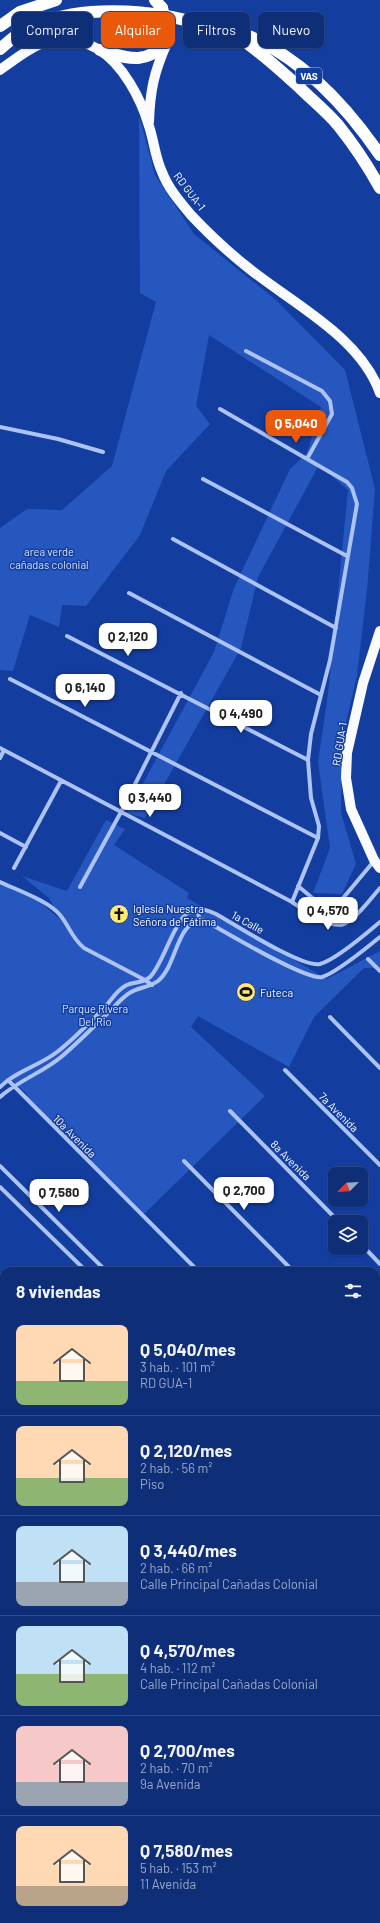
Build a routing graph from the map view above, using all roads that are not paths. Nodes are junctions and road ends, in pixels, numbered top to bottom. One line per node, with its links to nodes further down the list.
1 (56, 0): 2 (highway)
2 (0, 26)
3 (0, 44): 10 (highway, VAS)
4 (160, 48): 7 (highway)
5 (164, 48): 9 (main road)
6 (0, 49): 11 (highway, VAS)
7 (100, 50): 8 (main road, RD GUA-1); 9 (main road, RD GUA-1)
8 (0, 70)
9 (149, 126): 13 (main road, RD GUA-1)
10 (380, 155)
11 (380, 188)
12 (246, 351): 17 (street)
13 (380, 393)
14 (220, 409): 17 (street)
15 (0, 427): 16 (street)
16 (103, 452)
17 (307, 459): 20 (street)
18 (203, 479): 20 (street)
19 (173, 539): 22 (street)
20 (347, 556): 22 (street)
21 (128, 593): 27 (street)
22 (336, 628): 27 (street)
23 (380, 631): 37 (main road, RD GUA-1)
24 (67, 636): 26 (street)
25 (10, 678): 29 (street)
26 (181, 693): 29 (street); 31 (street)
27 (322, 695): 31 (street)
28 (2, 749): 30 (street); 32 (street)
29 (152, 752): 33 (street); 35 (street)
30 (0, 758)
31 (308, 760): 35 (street)
32 (61, 781): 33 (street); 36 (street)
33 (121, 812): 41 (street); 43 (street)
34 (0, 832): 36 (street)
35 (318, 838): 40 (street)
36 (26, 847): 38 (street)
37 (378, 864): 40 (street)
38 (14, 868)
39 (0, 882): 50 (street)
40 (298, 886): 43 (street)
41 (80, 887)
42 (380, 888): 43 (street)
43 (292, 902)
44 (196, 908): 45 (street); 46 (street, 1a Calle); 50 (street)
45 (200, 920): 47 (street, 1a Calle); 51 (street)
46 (380, 922)
47 (380, 937)
48 (368, 959): 49 (street)
49 (380, 971)
50 (145, 980): 51 (street); 55 (street)
51 (152, 985): 56 (street)
52 (330, 1018): 53 (street)
53 (380, 1068)
54 (286, 1070): 61 (street, 7a Avenida)
55 (8, 1080): 56 (street, 10a Avenida); 57 (street)
56 (13, 1086): 58 (street); 69 (street, 10a Avenida)
57 (0, 1087)
58 (0, 1097)
59 (230, 1111): 64 (street, 8a Avenida)
60 (184, 1161): 70 (street)
61 (380, 1165)
62 (0, 1166): 68 (street)
63 (0, 1187): 67 (street)
64 (332, 1215)
65 (368, 1251): 66 (street)
66 (380, 1264)
67 (82, 1267)
68 (102, 1267)
69 (194, 1267)
70 (289, 1267)

